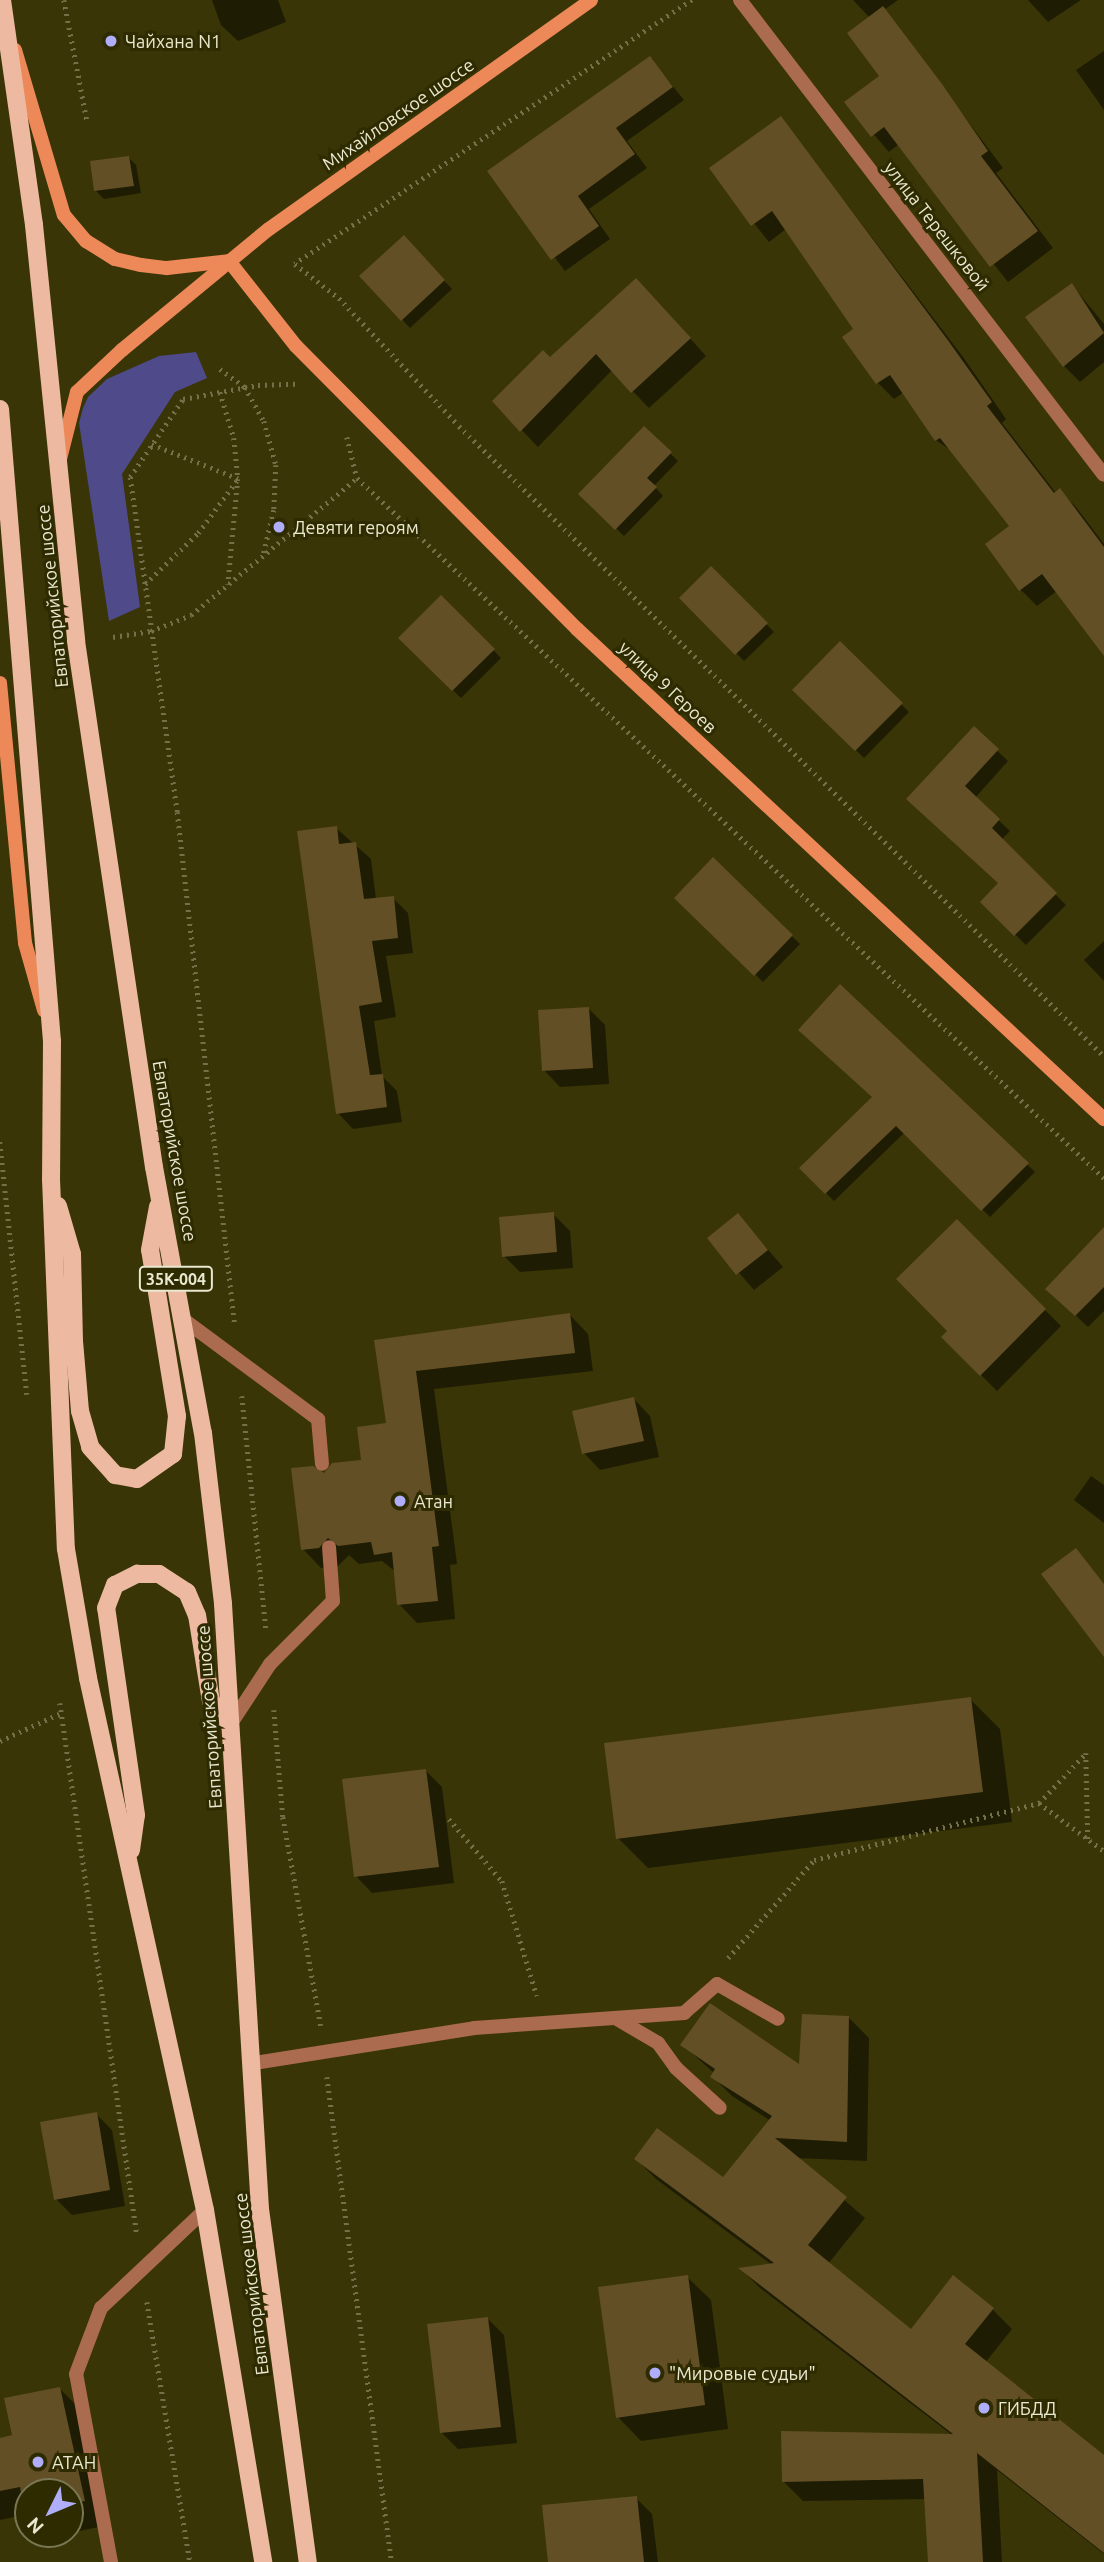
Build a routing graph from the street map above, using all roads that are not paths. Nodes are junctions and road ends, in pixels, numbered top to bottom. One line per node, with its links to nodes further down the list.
1 (591, 0): 4 (main road, Михайловское шоссе)
2 (740, 0): 7 (street, улица Терешковой)
3 (4, 8): 4 (main road); 6 (main road, Евпаторийское шоссе / 35К-004)
4 (229, 261): 6 (main road, Михайловское шоссе); 10 (main road, улица 9 Героев)
5 (0, 409): 9 (main road, Евпаторийское шоссе)
6 (59, 465): 12 (main road, Евпаторийское шоссе / 35К-004)
7 (1104, 475)
8 (0, 683): 9 (main road)
9 (52, 1041): 11 (main road, Евпаторийское шоссе)
10 (1104, 1119)
11 (51, 1179): 12 (main road); 17 (main road, Евпаторийское шоссе)
12 (160, 1195): 13 (main road, Евпаторийское шоссе / 35К-004)
13 (184, 1320): 14 (street); 16 (main road, Евпаторийское шоссе / 35К-004)
14 (322, 1465)
15 (329, 1547): 16 (street)
16 (230, 1725): 17 (main road); 20 (main road, Евпаторийское шоссе / 35К-004)
17 (129, 1861): 22 (main road, Евпаторийское шоссе)
18 (617, 2019): 19 (street); 20 (street); 21 (street)
19 (778, 2019)
20 (254, 2063): 25 (main road, Евпаторийское шоссе / 35К-004)
21 (720, 2108)
22 (205, 2210): 23 (street); 24 (main road, Евпаторийское шоссе)
23 (111, 2562)
24 (263, 2562)
25 (308, 2562)

